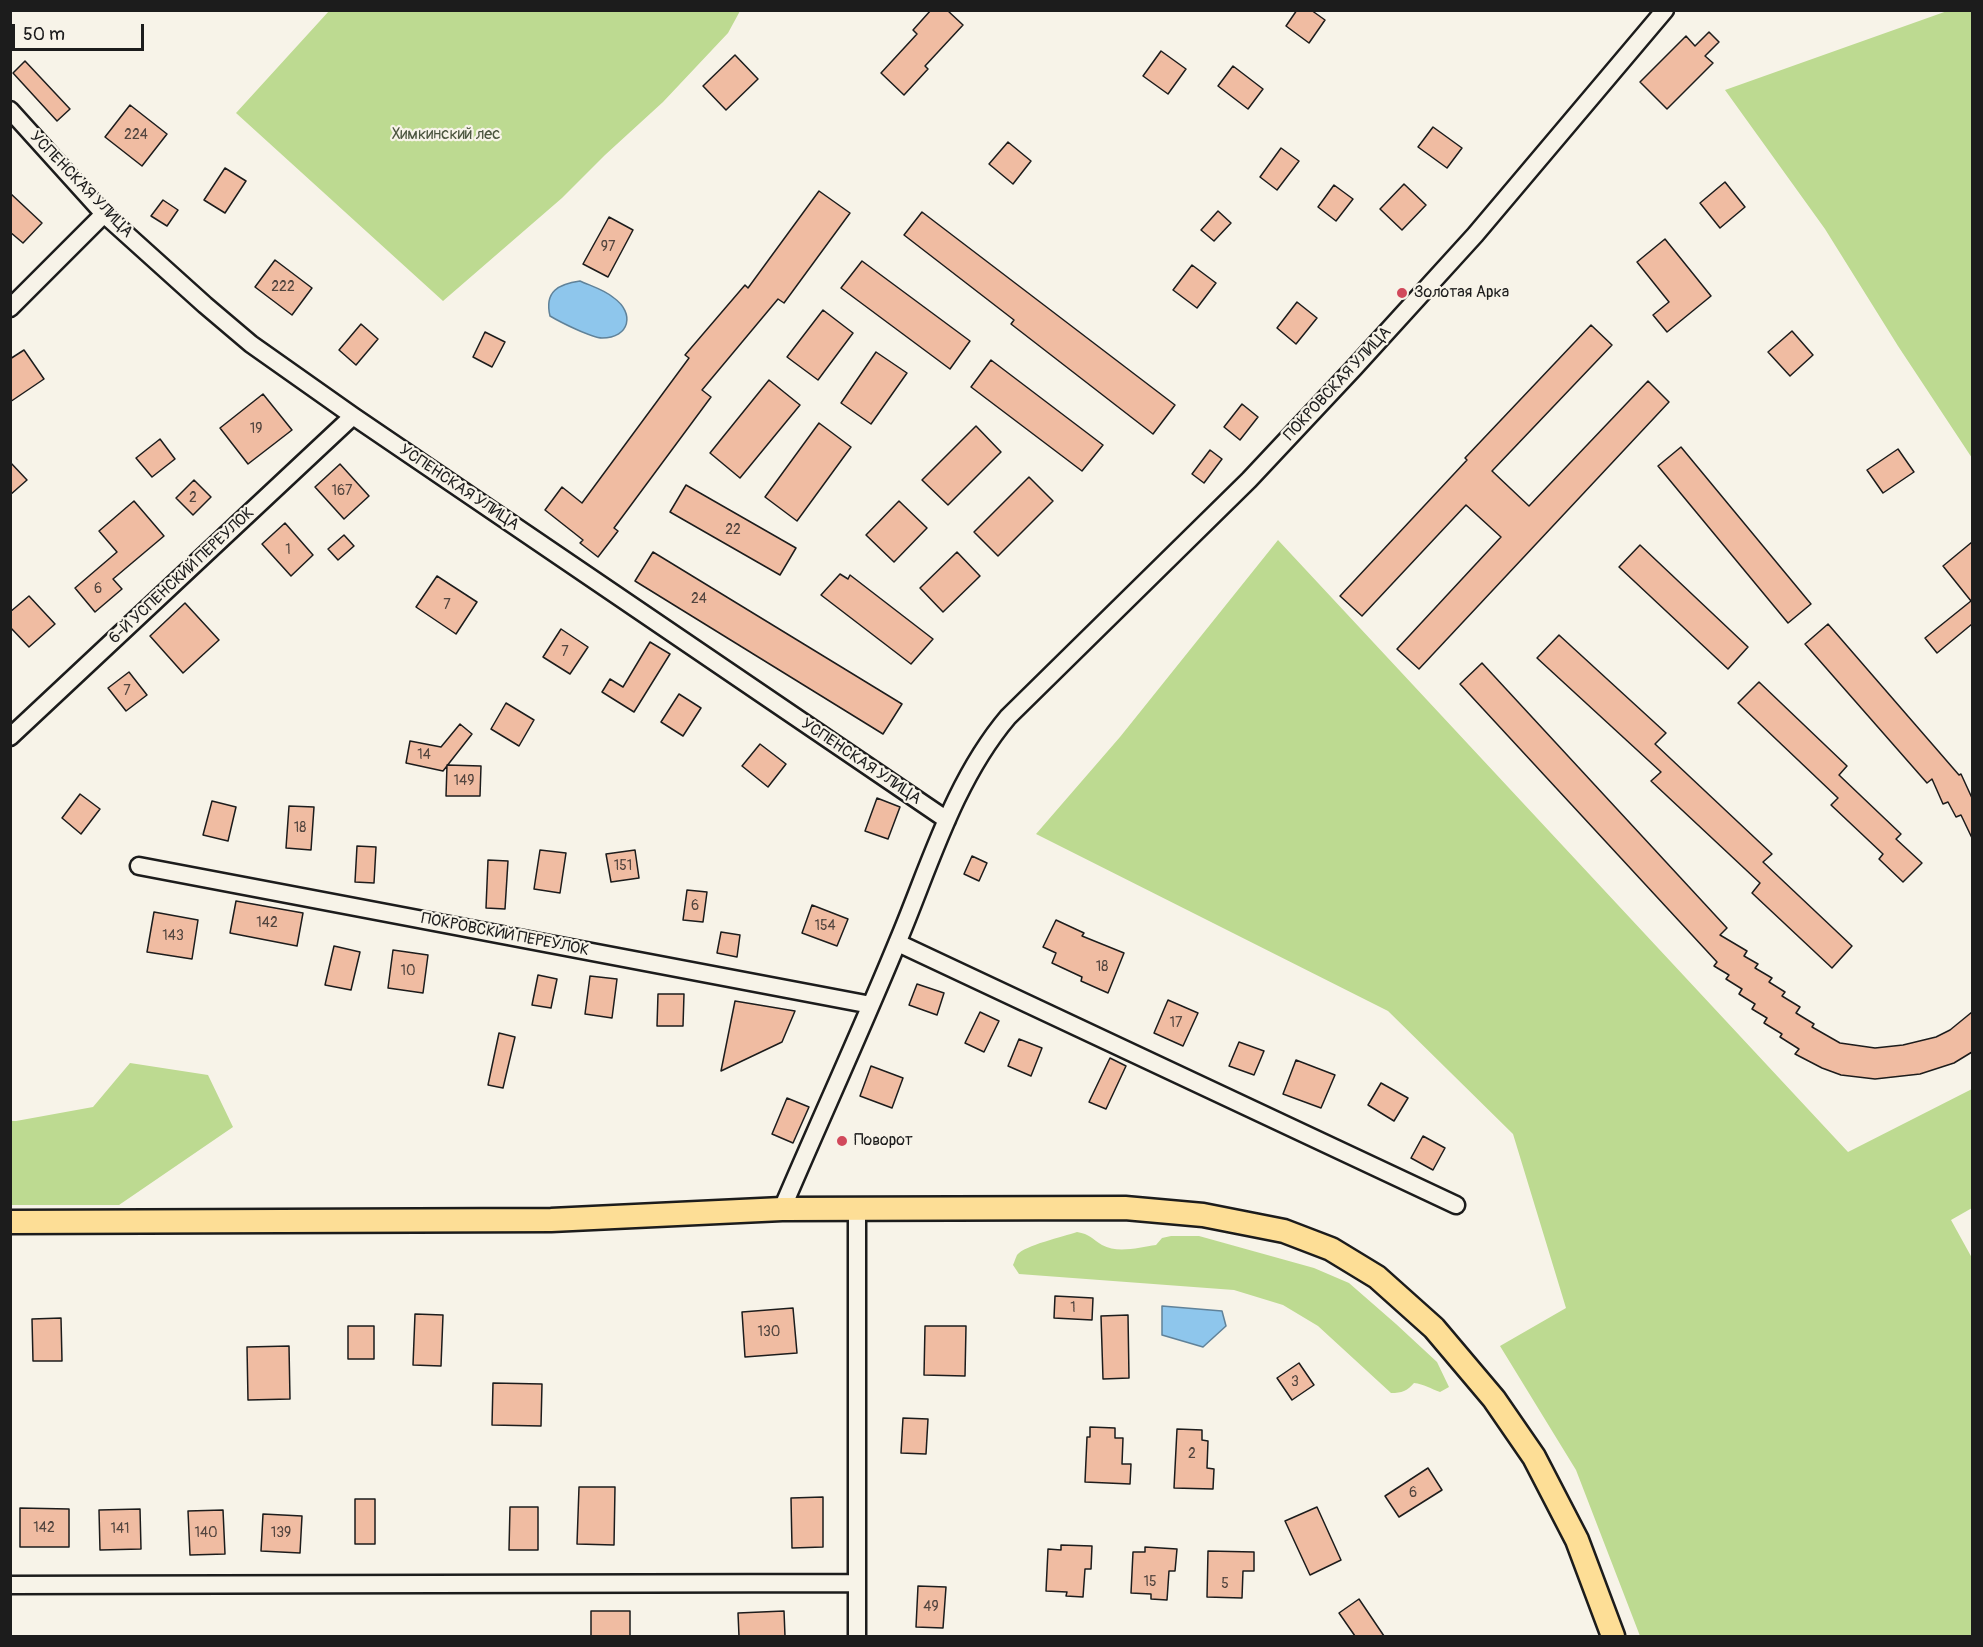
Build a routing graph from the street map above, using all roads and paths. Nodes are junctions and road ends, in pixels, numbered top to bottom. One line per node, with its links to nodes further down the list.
1 (1665, 10): 7 (street, ПОКРОВСКАЯ УЛИЦА)
2 (10, 110): 3 (street, УСПЕНСКАЯ УЛИЦА)
3 (104, 214): 4 (street); 5 (street, УСПЕНСКАЯ УЛИЦА)
4 (10, 308)
5 (353, 416): 6 (street, 6-Й УСПЕНСКИЙ ПЕРЕУЛОК); 7 (street, УСПЕНСКАЯ УЛИЦА)
6 (10, 737)
7 (947, 820): 9 (street, ПОКРОВСКАЯ УЛИЦА)
8 (139, 866): 10 (street, ПОКРОВСКИЙ ПЕРЕУЛОК)
9 (898, 943): 10 (street, ПОКРОВСКАЯ УЛИЦА); 11 (street)
10 (871, 1005): 12 (street, ПОКРОВСКАЯ УЛИЦА)
11 (1456, 1205)
12 (782, 1209): 13 (main road); 14 (main road)
13 (857, 1209): 15 (street); 18 (main road)
14 (10, 1222)
15 (857, 1583): 16 (street); 17 (street)
16 (10, 1585)
17 (857, 1636)
18 (1613, 1636)

